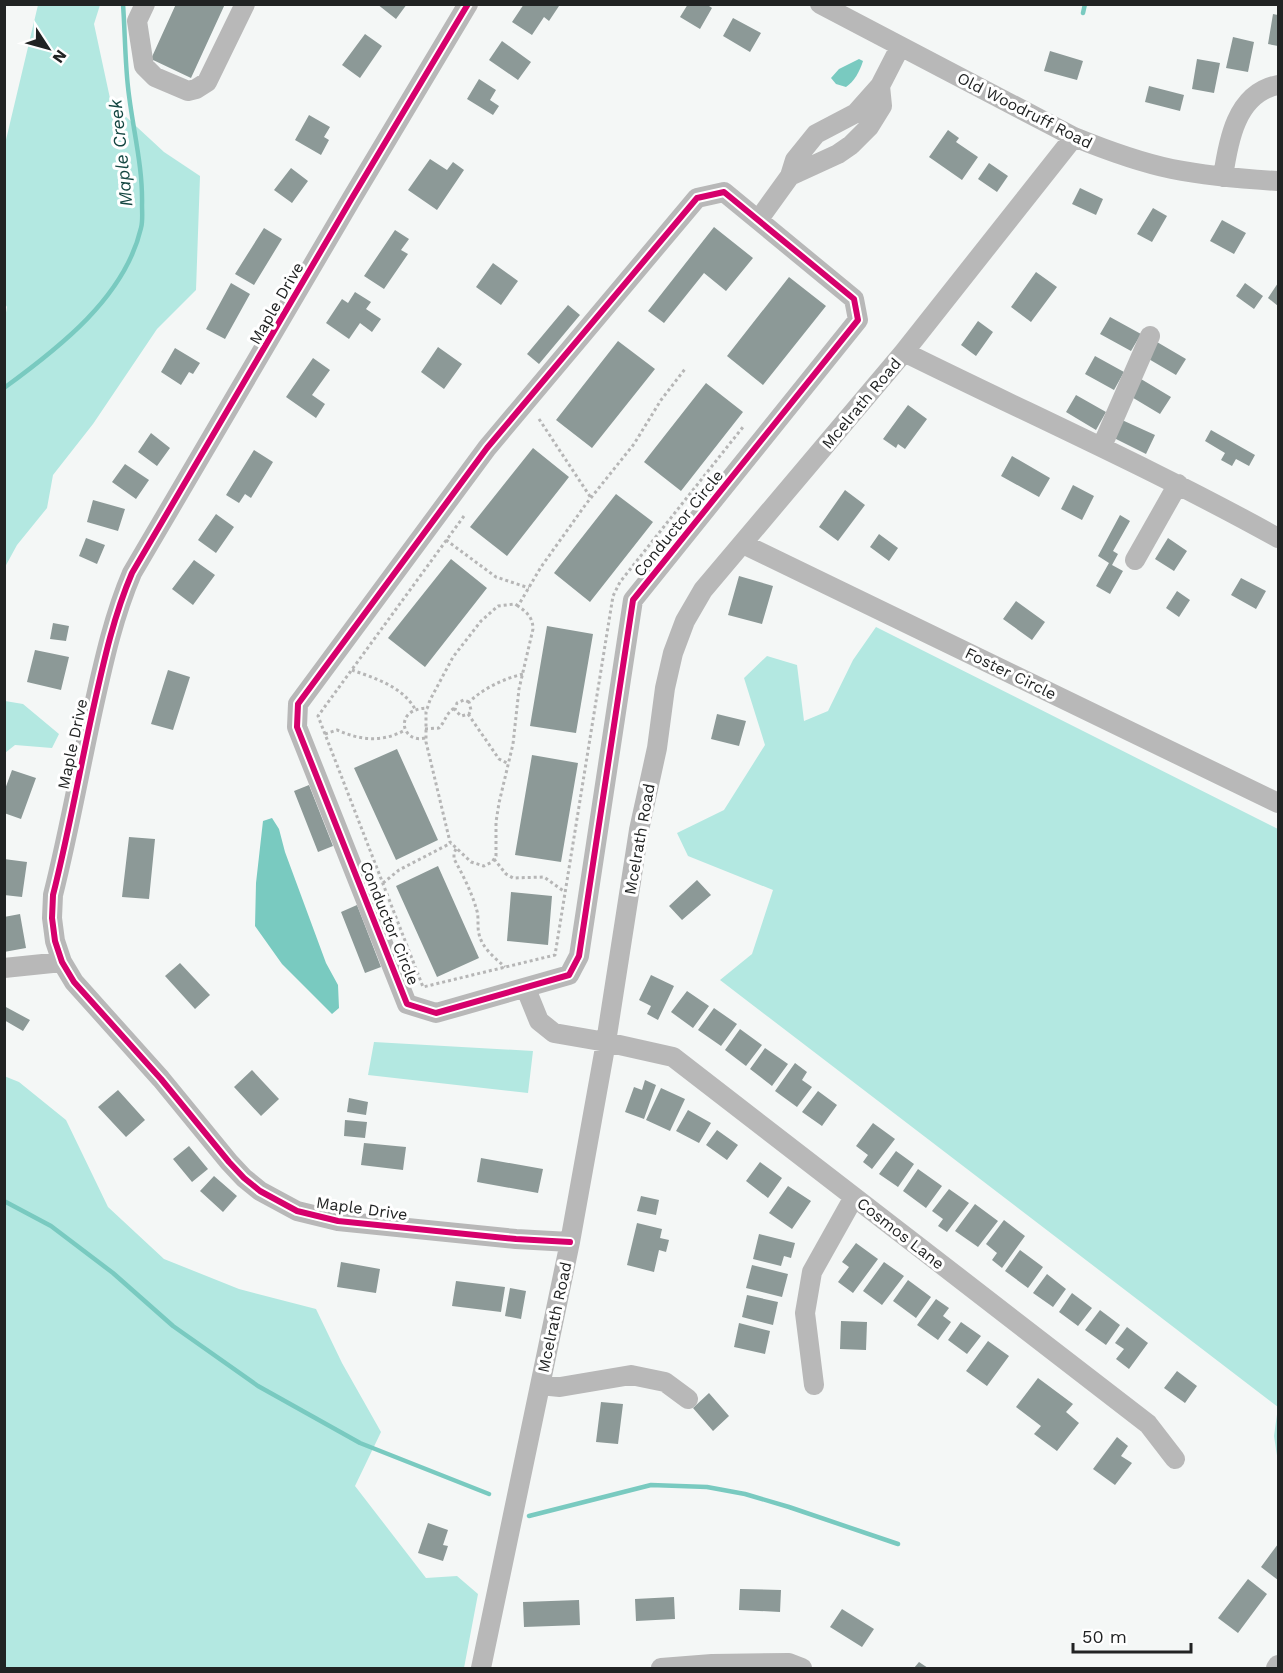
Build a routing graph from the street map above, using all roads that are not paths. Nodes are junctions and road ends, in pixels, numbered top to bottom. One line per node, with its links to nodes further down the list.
1 (145, 4): 2 (street)
2 (245, 4)
3 (468, 4): 21 (street, Maple Drive)
4 (820, 4): 5 (street, Old Woodruff Road)
5 (900, 47): 7 (street); 8 (street, Old Woodruff Road)
6 (1278, 85): 10 (street)
7 (880, 86): 9 (street); 9 (street)
8 (1074, 137): 10 (street, Old Woodruff Road); 14 (street, Mcelrath Road)
9 (790, 176): 12 (street)
10 (1223, 177): 11 (street, Old Woodruff Road)
11 (1278, 181)
12 (759, 219): 23 (street, Conductor Circle); 23 (street, Conductor Circle)
13 (1150, 336): 15 (street)
14 (904, 352): 15 (street); 18 (street, Mcelrath Road)
15 (1102, 446): 16 (street)
16 (1178, 484): 17 (street); 19 (street)
17 (1274, 528)
18 (744, 544): 20 (street, Foster Circle); 24 (street, Mcelrath Road)
19 (1135, 560)
20 (1278, 803)
21 (62, 962): 22 (street); 26 (street, Maple Drive)
22 (4, 968)
23 (526, 989): 24 (street)
24 (606, 1042): 25 (street, Cosmos Lane); 26 (street, Mcelrath Road)
25 (854, 1197): 28 (street); 30 (street, Cosmos Lane)
26 (570, 1242): 27 (street, Mcelrath Road)
27 (540, 1385): 29 (street); 32 (street, Mcelrath Road)
28 (813, 1385)
29 (688, 1399)
30 (1175, 1459)
31 (1278, 1665): 35 (street)
32 (482, 1668)
33 (661, 1668): 34 (street)
34 (802, 1668)
35 (1276, 1668)

